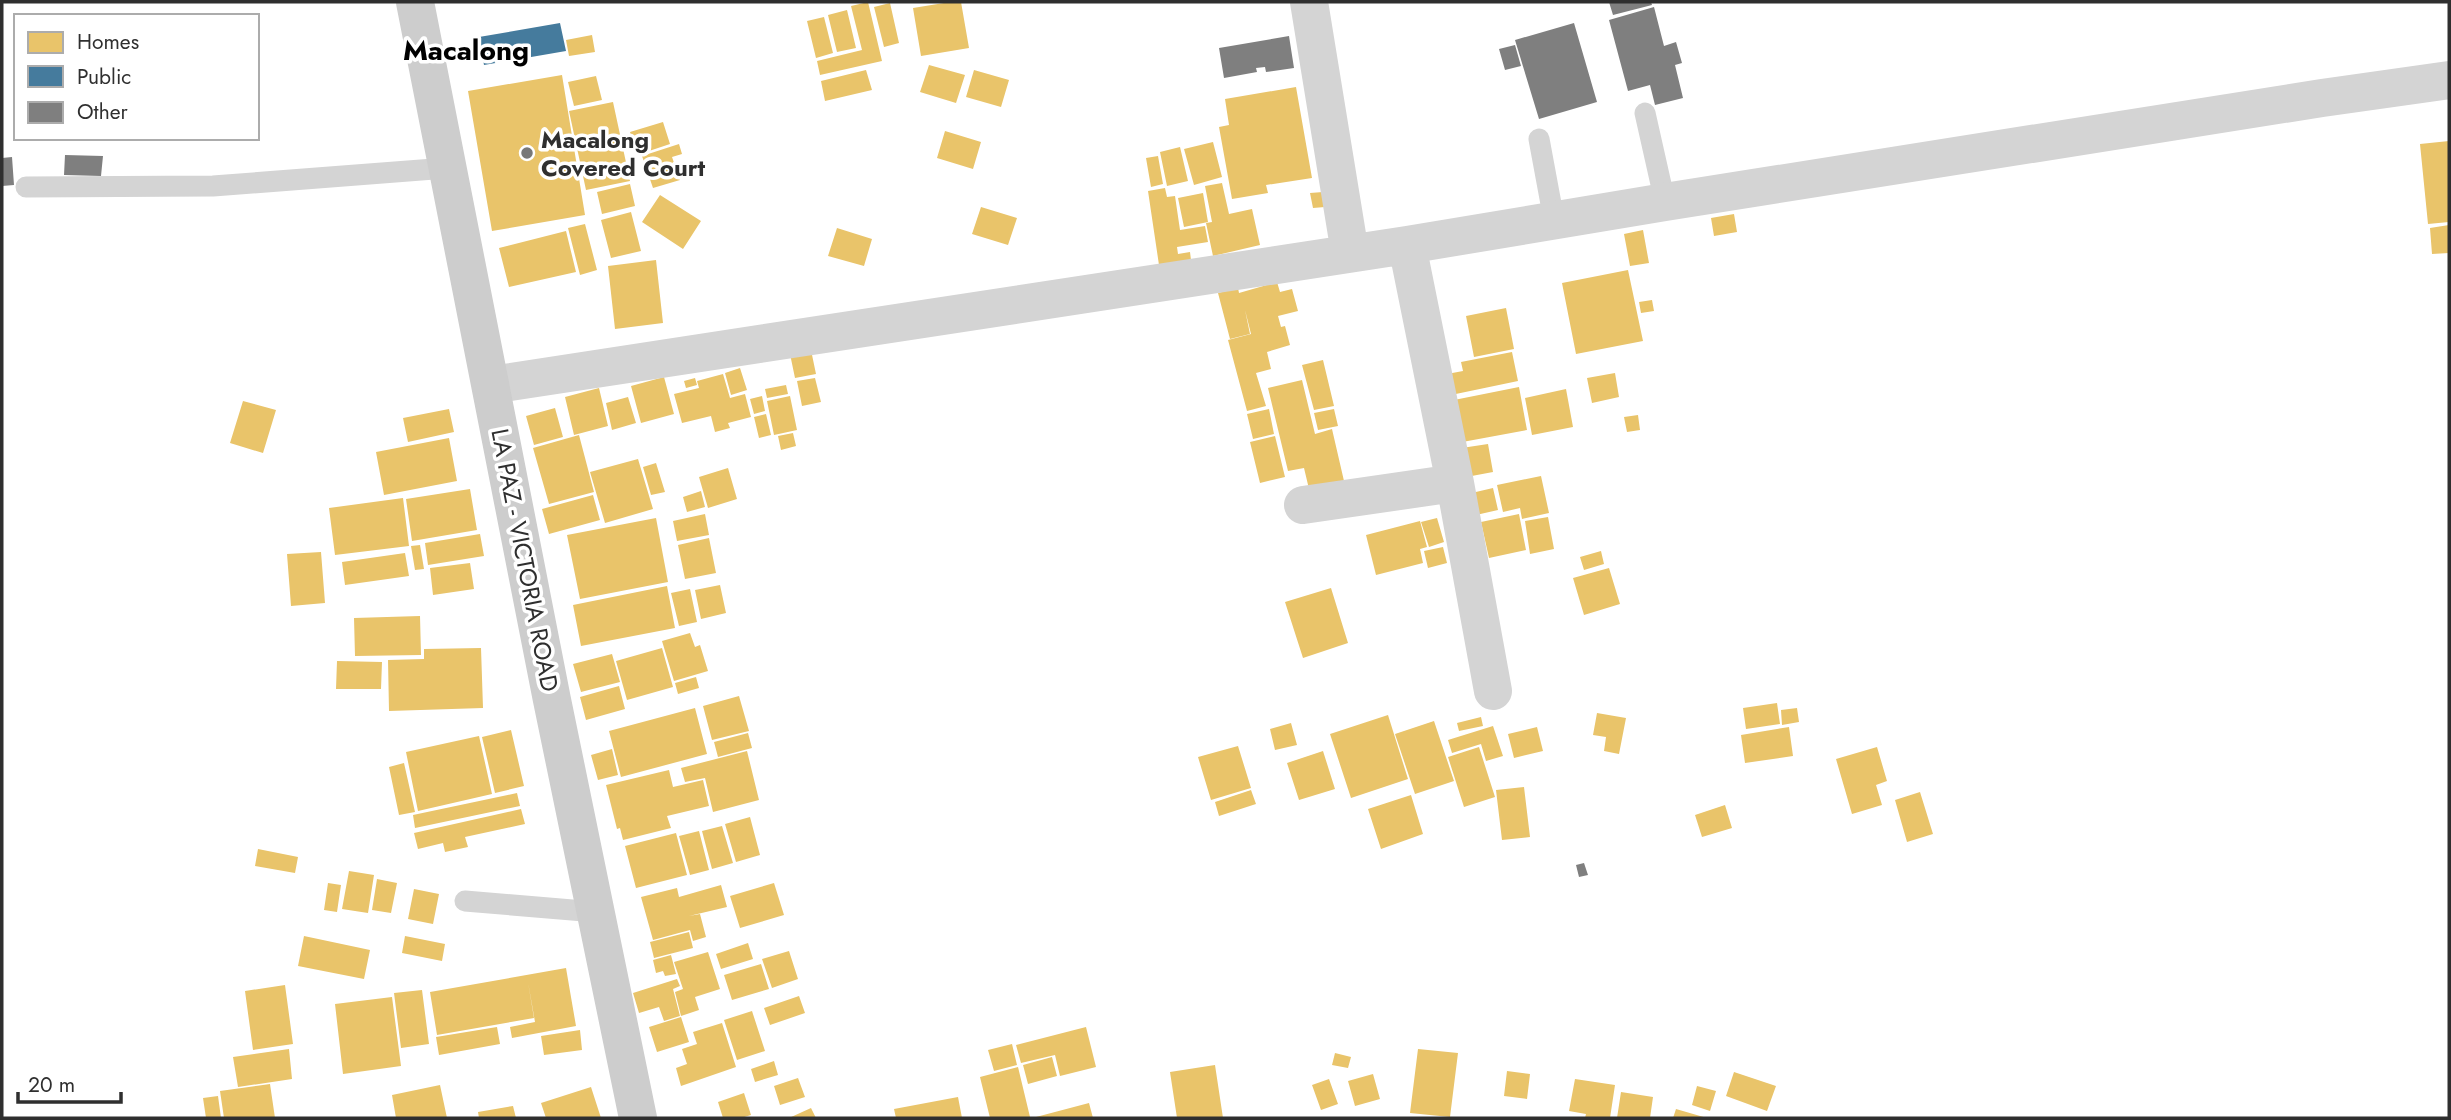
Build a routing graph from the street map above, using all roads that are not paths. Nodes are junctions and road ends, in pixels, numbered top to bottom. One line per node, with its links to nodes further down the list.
1 (415, 2): 6 (main road, LA PAZ - VICTORIA ROAD)
2 (1309, 2): 11 (street)
3 (2449, 80): 8 (street)
4 (1645, 113): 8 (lane)
5 (1539, 139): 9 (lane)
6 (447, 168): 7 (lane); 12 (main road, LA PAZ - VICTORIA ROAD)
7 (26, 187)
8 (1665, 202): 9 (street)
9 (1554, 220): 10 (street)
10 (1407, 245): 11 (street); 13 (street)
11 (1350, 253): 12 (street)
12 (491, 386): 17 (main road, LA PAZ - VICTORIA ROAD)
13 (1455, 483): 14 (street); 15 (street)
14 (1303, 505)
15 (1493, 691)
16 (465, 901): 17 (lane)
17 (596, 912): 18 (main road, LA PAZ - VICTORIA ROAD)
18 (638, 1118)

